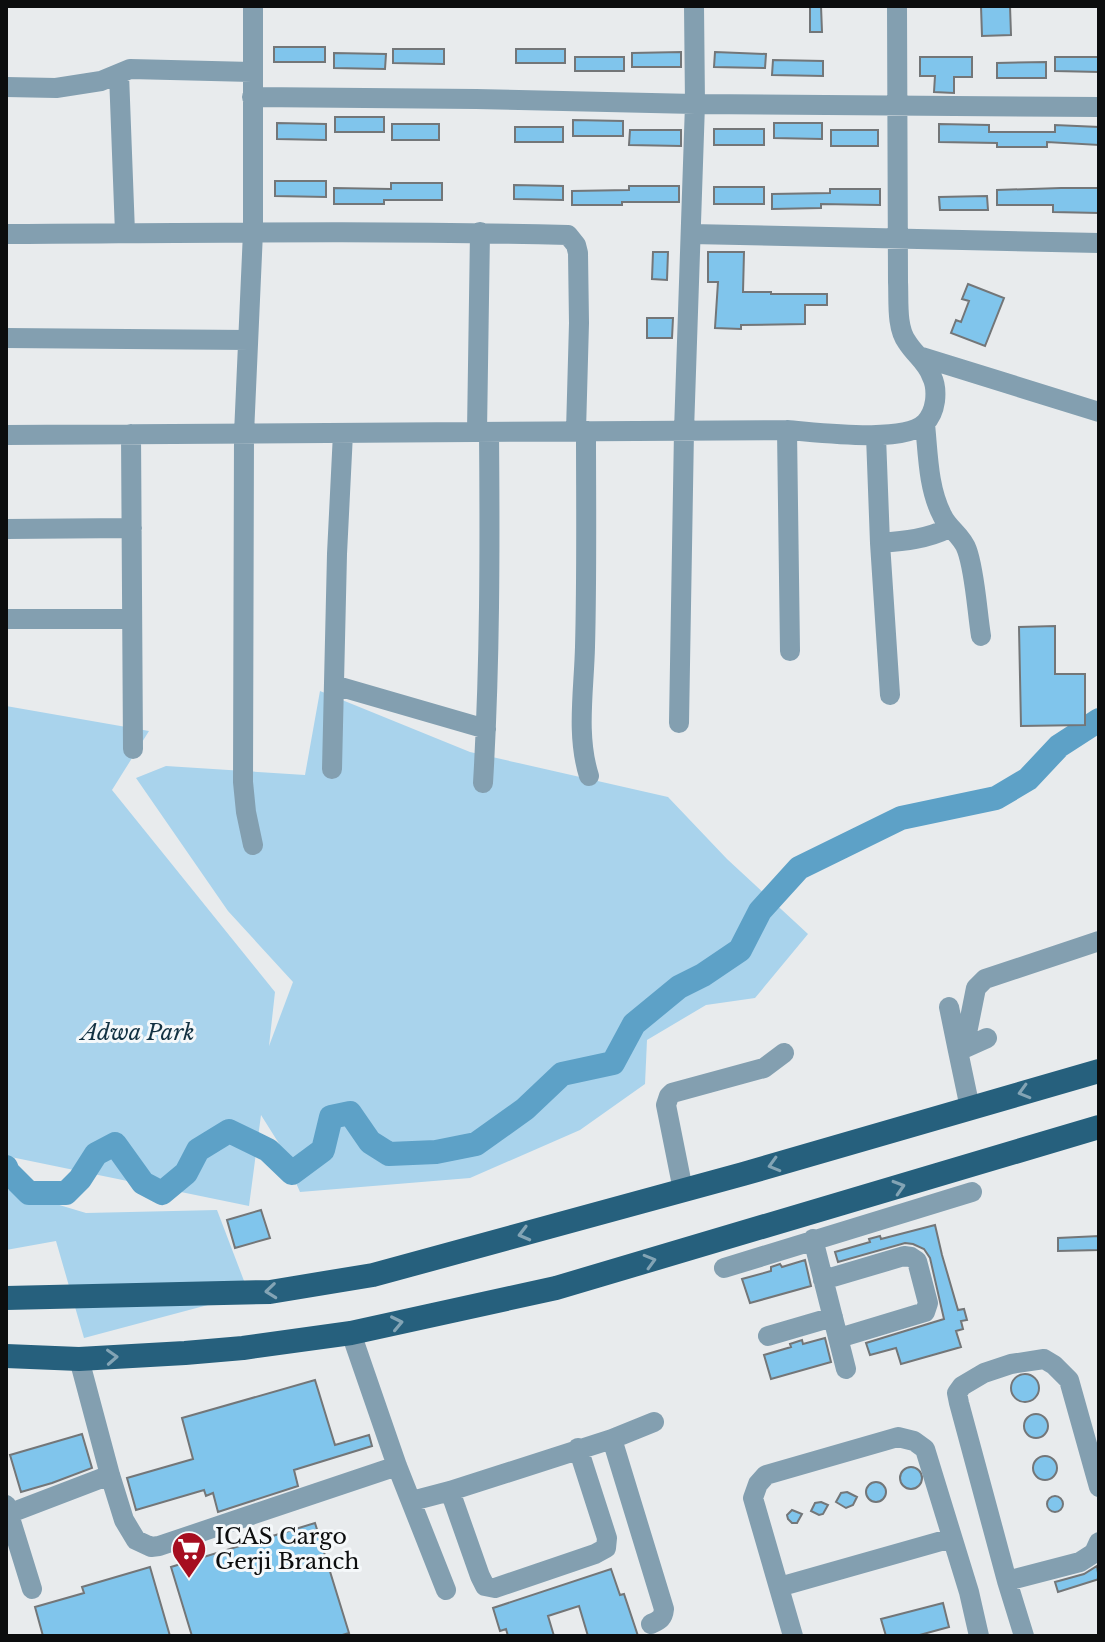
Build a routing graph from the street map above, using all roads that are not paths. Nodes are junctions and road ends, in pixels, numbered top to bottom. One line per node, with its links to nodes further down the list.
1 (253, 6): 4 (street)
2 (694, 6): 8 (street)
3 (897, 6): 9 (street)
4 (252, 72): 5 (street); 7 (street)
5 (119, 74): 6 (street); 13 (street)
6 (6, 87)
7 (252, 97): 8 (street); 11 (street)
8 (695, 104): 9 (street); 15 (street)
9 (899, 104): 10 (street); 16 (street)
10 (1099, 107)
11 (253, 232): 12 (street); 13 (street); 19 (street)
12 (480, 232): 24 (street); 26 (street)
13 (125, 233): 14 (street)
14 (6, 234)
15 (691, 234): 16 (street); 25 (street)
16 (898, 238): 17 (street); 20 (street)
17 (1099, 243)
18 (6, 338): 19 (street)
19 (248, 340): 29 (street)
20 (922, 357): 21 (street); 22 (street)
21 (1099, 412)
22 (925, 424): 31 (street); 33 (street)
23 (787, 430): 25 (street); 31 (street); 39 (street)
24 (581, 431): 25 (street); 26 (street); 46 (street)
25 (684, 431): 42 (street)
26 (483, 432): 27 (street); 43 (street)
27 (343, 433): 29 (street); 40 (street)
28 (131, 434): 29 (street); 30 (street); 32 (street)
29 (244, 434): 48 (street)
30 (6, 435)
31 (876, 436): 35 (street)
32 (132, 528): 34 (street); 37 (street)
33 (949, 528): 35 (street); 38 (street)
34 (6, 529)
35 (880, 543): 41 (street)
36 (6, 619): 37 (street)
37 (132, 619): 44 (street)
38 (981, 636)
39 (790, 651)
40 (334, 685): 43 (street); 45 (street)
41 (890, 695)
42 (679, 723)
43 (486, 729): 47 (street)
44 (133, 749)
45 (332, 769)
46 (589, 776)
47 (483, 783)
48 (253, 845)
49 (1099, 941): 52 (street)
50 (949, 1007): 52 (street)
51 (987, 1038): 52 (street)
52 (961, 1050): 55 (street)
53 (784, 1053): 57 (street)
54 (1099, 1071): 55 (main road, one-way to 55)
55 (970, 1108): 57 (main road, one-way to 57)
56 (1099, 1127): 64 (main road, one-way to 56)
57 (683, 1190): 62 (main road, one-way to 62)
58 (972, 1192): 59 (street)
59 (813, 1239): 60 (street); 61 (street)
60 (724, 1268)
61 (823, 1280): 63 (street); 66 (street)
62 (6, 1298)
63 (833, 1317): 65 (street); 66 (street)
64 (351, 1333): 68 (main road, one-way to 64); 73 (street)
65 (768, 1336)
66 (839, 1338): 69 (street)
67 (6, 1356): 68 (main road)
68 (79, 1359): 74 (street)
69 (846, 1369)
70 (654, 1422): 71 (street)
71 (612, 1439): 72 (street); 85 (street)
72 (578, 1448): 76 (street); 76 (street)
73 (397, 1466): 74 (street); 77 (street)
74 (110, 1475): 78 (street)
75 (1099, 1487): 81 (street)
76 (450, 1491): 77 (street)
77 (412, 1501): 84 (street)
78 (7, 1509): 83 (street)
79 (952, 1538): 82 (street); 82 (street); 87 (street)
80 (1099, 1542): 81 (street)
81 (1007, 1581): 88 (street)
82 (779, 1587): 86 (street)
83 (32, 1589)
84 (446, 1590)
85 (651, 1624)
86 (793, 1636)
87 (979, 1636)
88 (1024, 1636)

